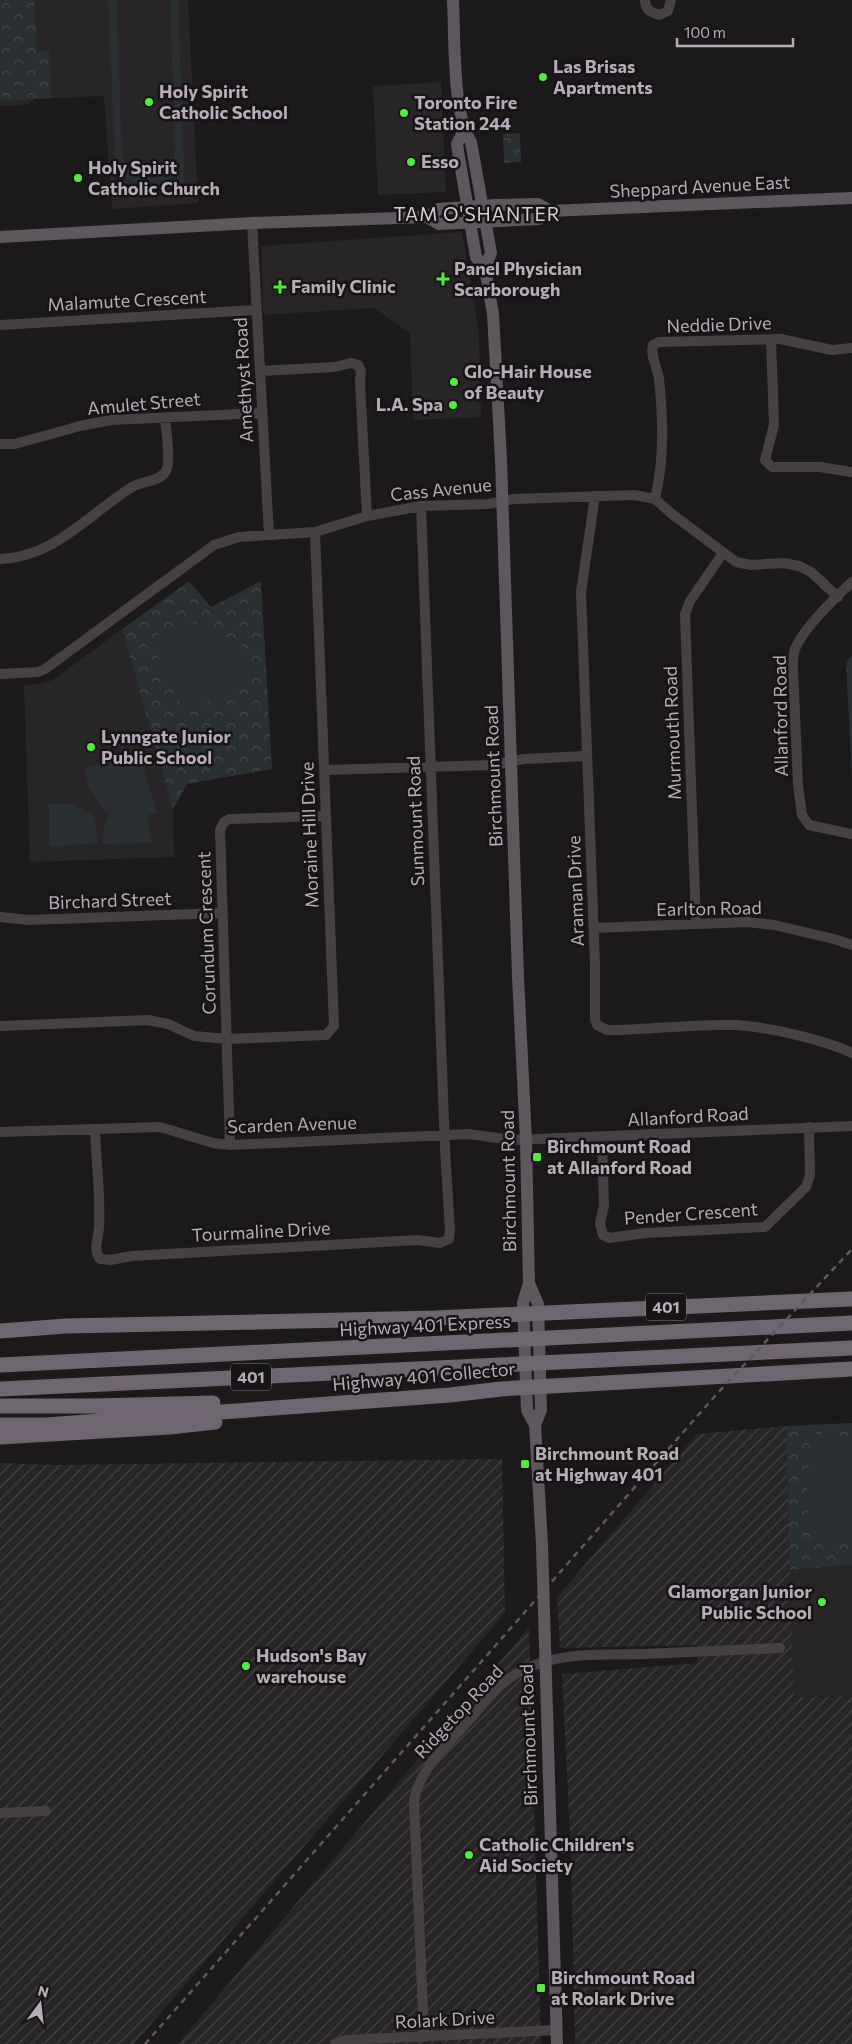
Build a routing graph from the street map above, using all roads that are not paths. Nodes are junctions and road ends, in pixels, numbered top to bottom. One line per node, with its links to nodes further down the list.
1 (454, 0): 4 (main road, Birchmount Road)
2 (645, 0): 3 (street)
3 (672, 0)
4 (464, 130): 6 (main road, Birchmount Road); 7 (main road, Birchmount Road)
5 (852, 198): 8 (main road, Sheppard Avenue East)
6 (482, 206): 7 (main road, Sheppard Avenue East); 8 (main road, Sheppard Avenue East); 11 (main road, Birchmount Road)
7 (467, 208): 9 (main road, Sheppard Avenue East); 10 (main road, Birchmount Road)
8 (550, 211): 11 (main road, Sheppard Avenue East)
9 (427, 217): 10 (main road, Sheppard Avenue East); 12 (main road, Sheppard Avenue East)
10 (470, 222): 11 (main road, Sheppard Avenue East); 14 (main road, Birchmount Road)
11 (486, 222): 14 (main road, Birchmount Road)
12 (252, 223): 13 (main road, Sheppard Avenue East); 15 (street, Amethyst Road)
13 (0, 237)
14 (485, 268): 26 (main road, Birchmount Road)
15 (257, 310): 16 (street, Malamute Crescent); 19 (street, Amethyst Road)
16 (0, 326)
17 (770, 340): 18 (street, Neddie Drive); 23 (street); 25 (street, Neddie Drive)
18 (852, 348)
19 (261, 371): 20 (street, Amethyst Road); 28 (street)
20 (262, 412): 21 (street, Amulet Street); 30 (street, Amethyst Road)
21 (165, 418): 22 (street, Amulet Street); 32 (street)
22 (0, 444)
23 (852, 472)
24 (596, 496): 25 (street, Cass Avenue); 26 (street, Cass Avenue); 36 (street, Araman Drive)
25 (655, 499): 31 (street)
26 (501, 500): 27 (street, Cass Avenue); 37 (main road, Birchmount Road)
27 (421, 506): 28 (street, Cass Avenue); 38 (street, Sunmount Road)
28 (368, 516): 29 (street, Cass Avenue)
29 (315, 532): 30 (street, Cass Avenue); 39 (street, Moraine Hill Drive)
30 (269, 536): 35 (street, Cass Avenue)
31 (723, 553): 34 (street); 44 (street, Murmouth Road)
32 (0, 559)
33 (852, 582): 34 (street, Allanford Road)
34 (838, 597): 41 (street, Allanford Road)
35 (0, 674)
36 (586, 756): 37 (street); 45 (street, Araman Drive)
37 (511, 762): 38 (street); 56 (main road, Birchmount Road)
38 (431, 766): 39 (street); 54 (street, Sunmount Road)
39 (325, 770): 40 (street, Moraine Hill Drive)
40 (326, 816): 42 (street, Corundum Crescent); 48 (street, Moraine Hill Drive)
41 (852, 834)
42 (222, 913): 43 (street, Birchard Street); 48 (street, Corundum Crescent)
43 (0, 917)
44 (696, 923): 45 (street, Earlton Road); 46 (street, Earlton Road)
45 (594, 928): 49 (street, Araman Drive)
46 (852, 945)
47 (0, 1026): 48 (street, Moraine Hill Drive)
48 (227, 1039): 57 (street, Corundum Crescent)
49 (852, 1052)
50 (852, 1126): 51 (street, Allanford Road)
51 (809, 1127): 55 (street, Allanford Road); 55 (street, Pender Crescent)
52 (95, 1129): 53 (street, Scarden Avenue); 54 (street, Tourmaline Drive); 57 (street, Scarden Avenue)
53 (0, 1132)
54 (445, 1134): 56 (street, Scarden Avenue); 57 (street, Scarden Avenue)
55 (602, 1137): 56 (street, Allanford Road)
56 (526, 1140): 74 (main road, Birchmount Road)
57 (230, 1145)
58 (852, 1299): 60 (highway, 401)
59 (852, 1323): 62 (highway, Highway 401 Express / 401)
60 (0, 1331)
61 (852, 1348): 66 (highway, 401)
62 (0, 1365)
63 (852, 1369): 65 (highway, Highway 401 Collector / 401)
64 (852, 1374): 65 (highway)
65 (771, 1375): 67 (highway, Highway 401 Collector / 401)
66 (0, 1389)
67 (450, 1396): 68 (highway); 69 (highway, Highway 401 Collector / 401); 70 (highway)
68 (0, 1406)
69 (0, 1425)
70 (0, 1437)
71 (780, 1648): 75 (street, Ridgetop Road)
72 (46, 1811): 73 (street)
73 (0, 1812)
74 (557, 2030): 75 (street, Rolark Drive); 77 (main road, Birchmount Road)
75 (424, 2038): 76 (street, Rolark Drive)
76 (335, 2044)
77 (557, 2044)

